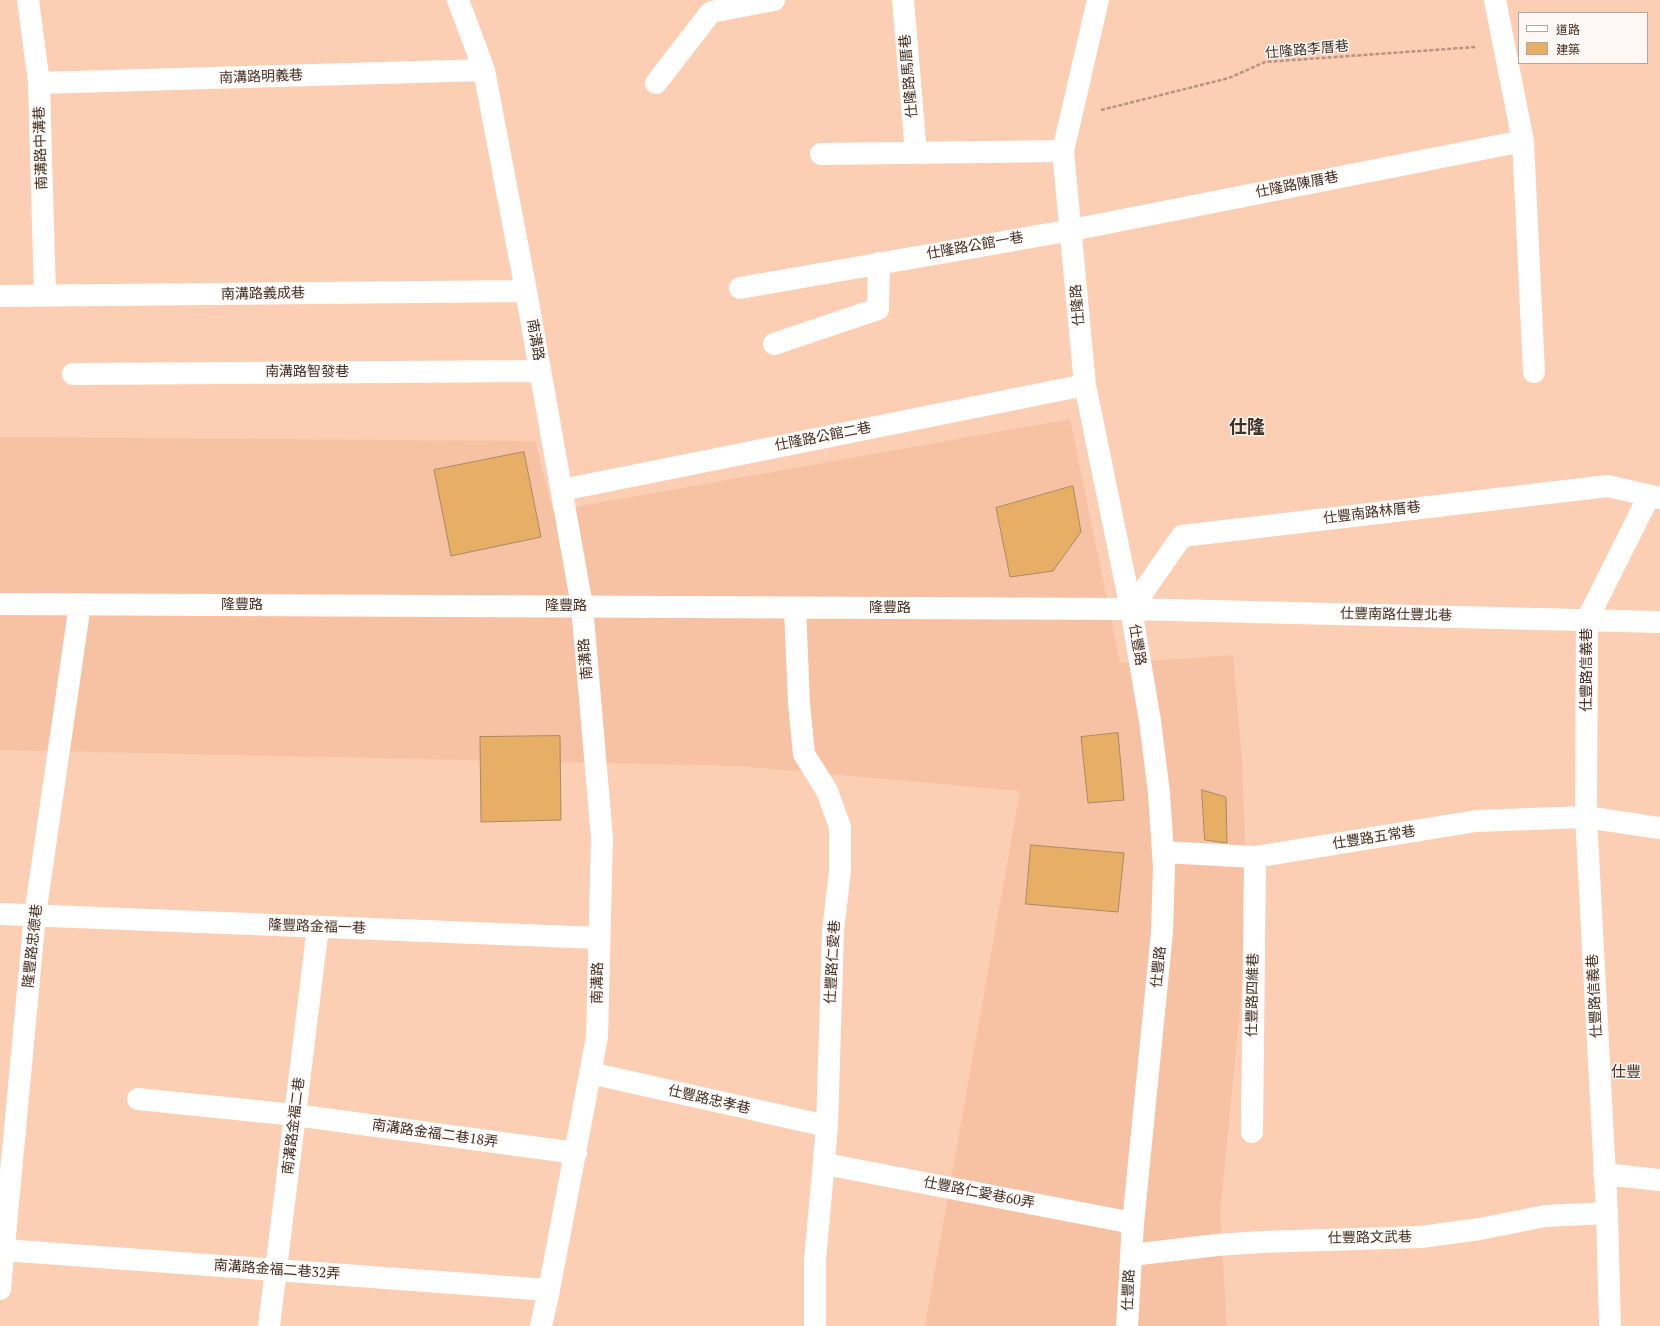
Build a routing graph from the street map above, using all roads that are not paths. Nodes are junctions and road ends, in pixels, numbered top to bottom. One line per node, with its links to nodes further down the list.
1 (28, 0): 8 (street, 南溝路中溝巷)
2 (458, 0): 7 (street, 南溝路)
3 (774, 0): 9 (street)
4 (903, 0): 12 (street, 仕隆路馬厝巷)
5 (1098, 0): 11 (street, 仕隆路)
6 (1496, 0): 10 (street)
7 (484, 70): 8 (street, 南溝路明義巷); 17 (street, 南溝路)
8 (39, 83): 19 (street, 南溝路中溝巷)
9 (656, 83)
10 (1523, 141): 14 (street, 仕隆路陳厝巷); 22 (street)
11 (1063, 151): 12 (street); 14 (street, 仕隆路)
12 (916, 153): 13 (street)
13 (821, 154)
14 (1072, 230): 15 (street, 仕隆路公館一巷); 24 (street, 仕隆路)
15 (879, 263): 16 (street, 仕隆路公館一巷); 20 (street)
16 (740, 288)
17 (526, 291): 19 (street, 南溝路義成巷); 21 (street, 南溝路)
18 (0, 296): 19 (street, 南溝路義成巷)
19 (45, 296)
20 (774, 344)
21 (540, 371): 23 (street, 南溝路智發巷); 25 (street, 南溝路)
22 (1534, 372)
23 (73, 374)
24 (1086, 384): 25 (street, 仕隆路公館二巷); 31 (street, 仕隆路)
25 (562, 490): 29 (street, 南溝路)
26 (1655, 497): 31 (street, 仕豐南路林厝巷); 32 (street)
27 (0, 604): 28 (street, 隆豐路)
28 (80, 604): 29 (street, 隆豐路); 39 (street, 隆豐路忠德巷)
29 (582, 606): 30 (street, 隆豐路); 41 (street, 南溝路)
30 (795, 608): 31 (street, 隆豐路); 45 (street, 仕豐路仁愛巷)
31 (1131, 609): 32 (street, 仕豐南路仕豐北巷); 36 (street, 仕豐路)
32 (1588, 620): 33 (street, 仕豐南路仕豐北巷); 34 (street, 仕豐路信義巷)
33 (1660, 622)
34 (1586, 817): 35 (street); 37 (street, 仕豐路五常巷); 49 (street, 仕豐路信義巷)
35 (1660, 828)
36 (1163, 852): 37 (street, 仕豐路五常巷); 52 (street, 仕豐路)
37 (1255, 858): 46 (street, 仕豐路四維巷)
38 (0, 914): 39 (street, 隆豐路金福一巷)
39 (35, 915): 40 (street, 隆豐路金福一巷); 53 (street, 隆豐路忠德巷)
40 (318, 927): 41 (street, 隆豐路金福一巷); 44 (street, 南溝路金福二巷)
41 (599, 938): 42 (street, 南溝路)
42 (590, 1073): 45 (street, 仕豐路忠孝巷); 47 (street, 南溝路)
43 (138, 1098): 44 (street, 南溝路金福二巷18弄)
44 (295, 1115): 47 (street, 南溝路金福二巷18弄); 55 (street, 南溝路金福二巷)
45 (827, 1126): 48 (street, 仕豐路仁愛巷)
46 (1252, 1132)
47 (576, 1152): 57 (street, 南溝路)
48 (824, 1164): 52 (street, 仕豐路仁愛巷60弄); 60 (street, 仕豐路仁愛巷)
49 (1604, 1174): 50 (street); 51 (street, 仕豐路信義巷)
50 (1660, 1180)
51 (1607, 1213): 54 (street, 仕豐路文武巷); 62 (street, 仕豐路信義巷)
52 (1133, 1223): 54 (street, 仕豐路)
53 (4, 1250): 55 (street, 南溝路金福二巷32弄); 56 (street, 隆豐路忠德巷)
54 (1131, 1255): 61 (street, 仕豐路)
55 (276, 1270): 57 (street, 南溝路金福二巷32弄); 58 (street, 南溝路金福二巷)
56 (0, 1289)
57 (550, 1290): 59 (street, 南溝路)
58 (269, 1326)
59 (541, 1326)
60 (815, 1326)
61 (1127, 1326)
62 (1610, 1326)

